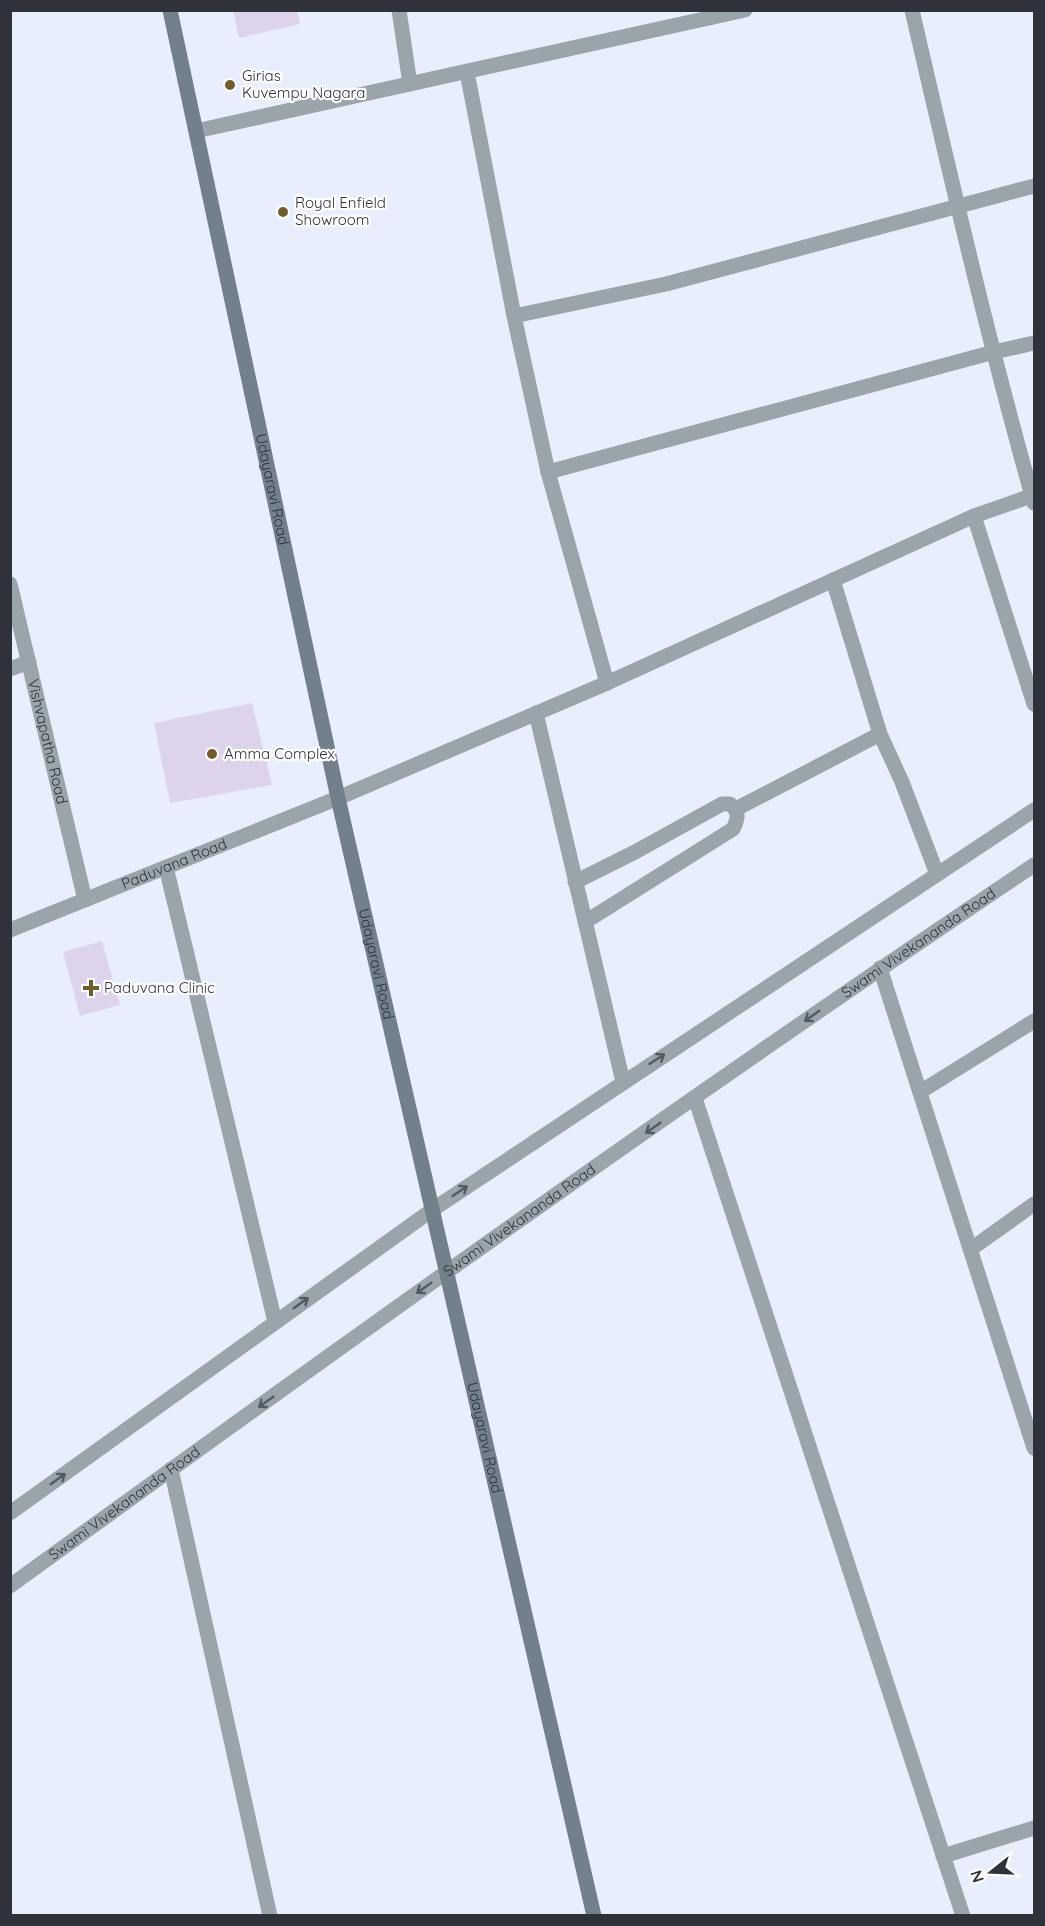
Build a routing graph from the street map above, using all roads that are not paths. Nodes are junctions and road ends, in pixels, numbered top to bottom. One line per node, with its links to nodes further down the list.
1 (170, 10): 7 (street, Udayaravi Road)
2 (399, 10): 6 (street)
3 (745, 10): 5 (street)
4 (912, 10): 9 (street)
5 (467, 72): 6 (street); 10 (street)
6 (410, 84): 7 (street)
7 (196, 131): 24 (street, Udayaravi Road)
8 (1035, 186): 9 (street)
9 (957, 205): 10 (street); 12 (street)
10 (514, 316): 13 (street)
11 (1035, 343): 12 (street)
12 (994, 352): 13 (street); 14 (street)
13 (548, 472): 20 (street)
14 (1034, 498): 15 (street, Paduvana Road)
15 (974, 516): 16 (street, Paduvana Road); 21 (street)
16 (833, 580): 20 (street, Paduvana Road); 23 (street)
17 (10, 584): 18 (street, Vishvapatha Road)
18 (29, 662): 19 (street); 31 (street, Vishvapatha Road)
19 (10, 669)
20 (607, 683): 22 (street, Paduvana Road)
21 (1035, 704)
22 (536, 713): 24 (street, Paduvana Road); 30 (street)
23 (880, 734): 25 (street); 29 (street)
24 (338, 798): 28 (street, Paduvana Road); 40 (street, Udayaravi Road)
25 (736, 809): 30 (street); 32 (street)
26 (1035, 810): 29 (street)
27 (1035, 865): 34 (street, Swami Vivekananda Road)
28 (166, 867): 31 (street, Paduvana Road); 43 (street)
29 (937, 874): 36 (street, one-way to 29)
30 (575, 882): 32 (street)
31 (85, 900): 33 (street, Paduvana Road)
32 (585, 922): 36 (street)
33 (10, 930)
34 (880, 968): 37 (street); 38 (street, Swami Vivekananda Road, one-way to 38)
35 (1035, 1021): 37 (street)
36 (623, 1082): 40 (street, one-way to 36)
37 (920, 1092): 41 (street)
38 (695, 1098): 42 (street, Swami Vivekananda Road, one-way to 42); 49 (street)
39 (1035, 1204): 41 (street)
40 (432, 1210): 42 (street, Udayaravi Road); 43 (street, one-way to 40)
41 (970, 1249): 44 (street)
42 (447, 1273): 45 (street, Swami Vivekananda Road, one-way to 45); 51 (street, Udayaravi Road)
43 (275, 1322): 46 (street, one-way to 43)
44 (1035, 1448)
45 (171, 1469): 47 (street, Swami Vivekananda Road); 50 (street)
46 (10, 1513)
47 (10, 1586)
48 (1035, 1828): 49 (street)
49 (944, 1856): 52 (street)
50 (270, 1916)
51 (594, 1916)
52 (963, 1916)

